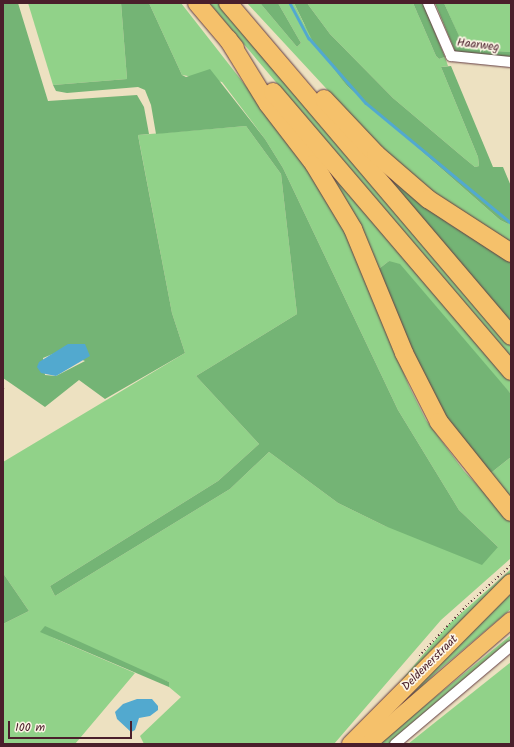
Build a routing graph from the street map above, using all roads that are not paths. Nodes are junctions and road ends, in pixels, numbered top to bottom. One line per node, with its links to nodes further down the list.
1 (197, 3): 5 (highway)
2 (228, 3): 4 (highway)
3 (428, 3): 6 (street, Haarweg)
4 (253, 33): 7 (highway); 8 (highway)
5 (228, 40): 9 (highway); 10 (highway)
6 (511, 62)
7 (511, 253)
8 (511, 336)
9 (511, 371)
10 (511, 512)
11 (511, 582): 14 (main road, Deldenerstraat)
12 (511, 620): 15 (main road, Deldenerstraat)
13 (511, 646): 16 (street)
14 (350, 744)
15 (368, 744)
16 (394, 744)

